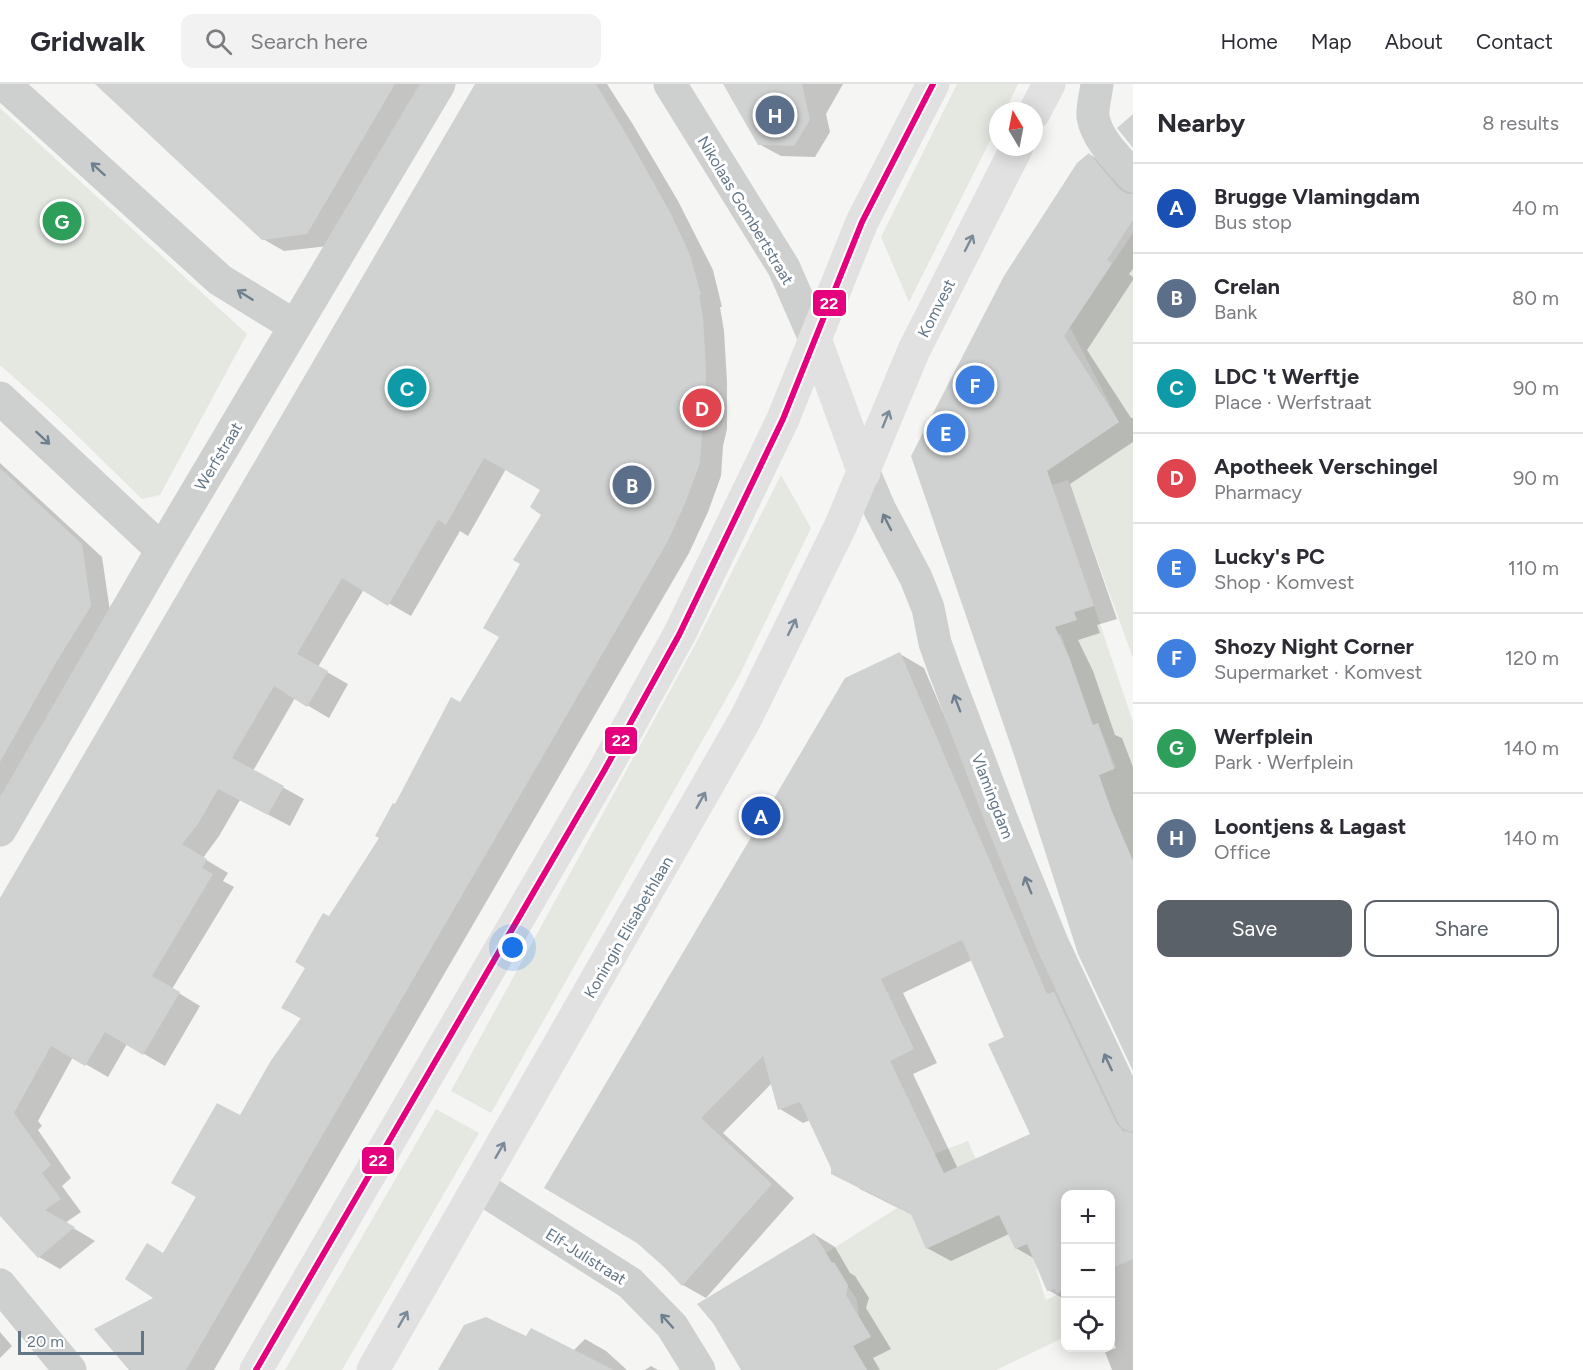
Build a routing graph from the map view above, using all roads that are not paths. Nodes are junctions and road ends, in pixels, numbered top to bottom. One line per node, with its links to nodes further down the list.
1 (4, 84): 10 (street, one-way to 1)
2 (439, 84): 10 (street, Werfstraat)
3 (670, 84): 11 (street, Nikolaas Gombertstraat)
4 (933, 84): 11 (main road)
5 (1049, 84): 7 (main road)
6 (1097, 84): 9 (street)
7 (1040, 102)
8 (1012, 156): 13 (main road, Komvest, one-way to 8)
9 (1133, 176)
10 (295, 326): 14 (street, Werfstraat)
11 (815, 339): 13 (main road); 20 (main road)
12 (0, 398): 14 (street, one-way to 14)
13 (864, 473): 16 (street, Vlamingdam, one-way to 13); 17 (main road, Koningin Elisabethlaan, one-way to 13)
14 (162, 550): 15 (street, Werfstraat)
15 (0, 830)
16 (1133, 1115)
17 (479, 1187): 21 (main road, Koningin Elisabethlaan, one-way to 17); 22 (street, Elf-Julistraat, one-way to 17)
18 (0, 1285): 19 (street)
19 (70, 1370)
20 (256, 1370)
21 (373, 1370)
22 (699, 1370)

